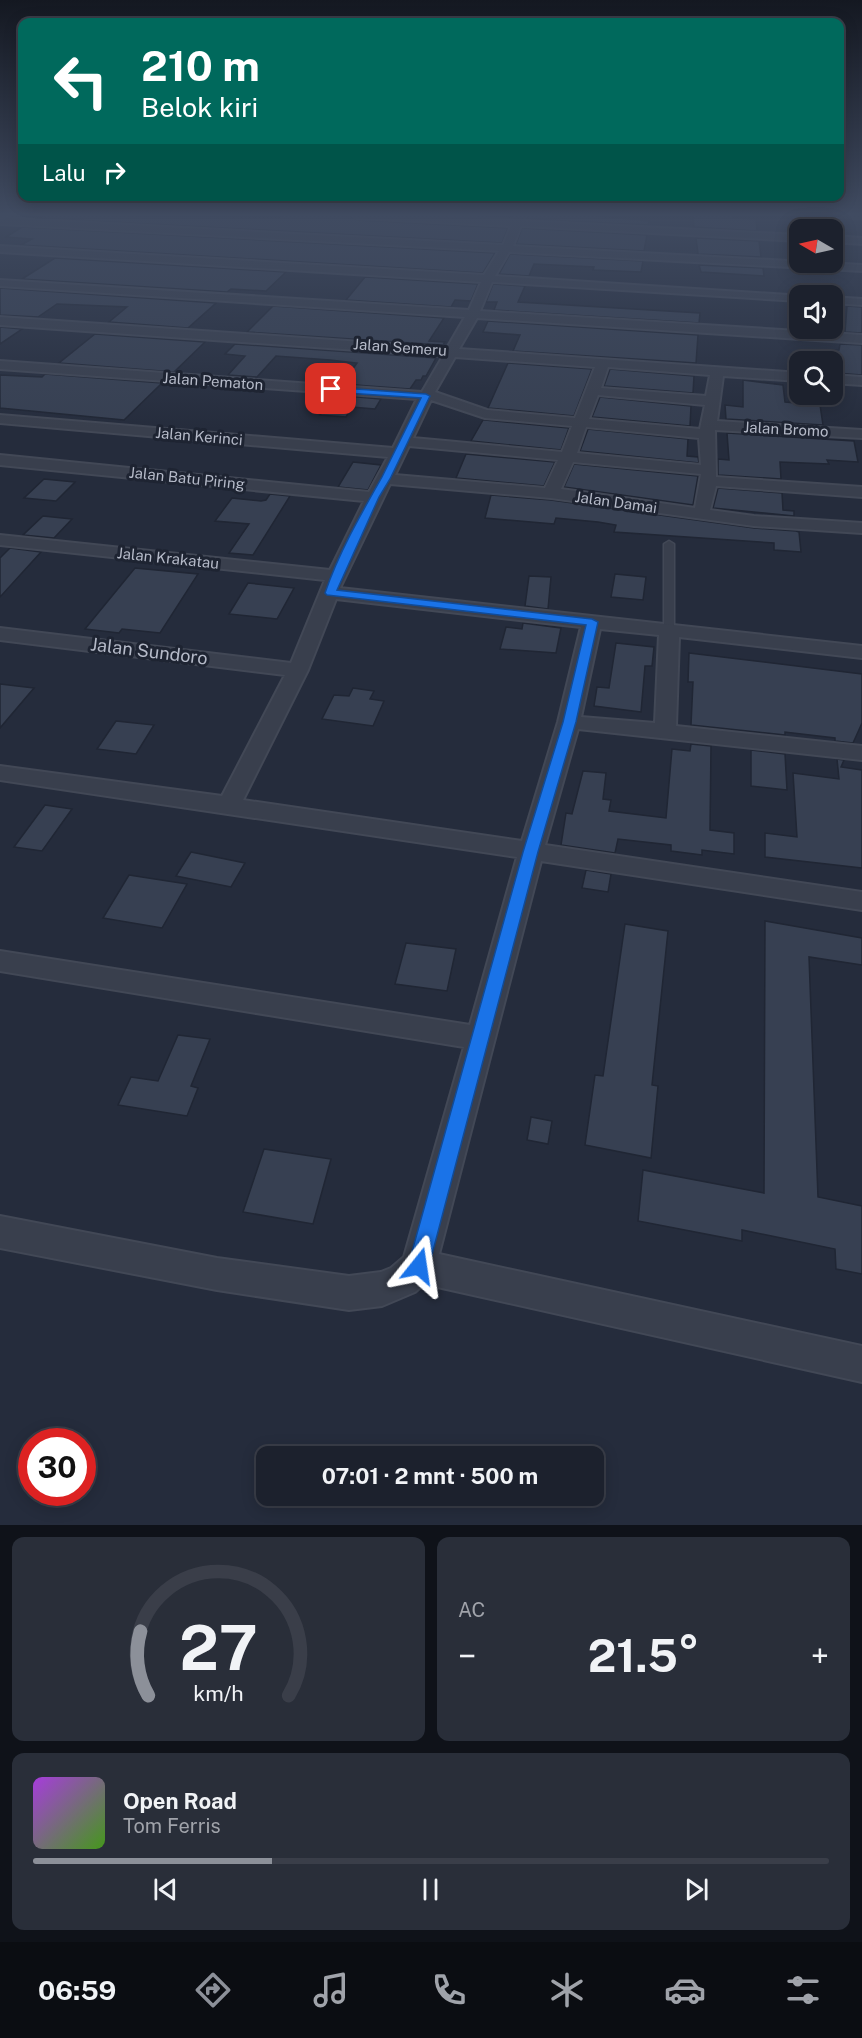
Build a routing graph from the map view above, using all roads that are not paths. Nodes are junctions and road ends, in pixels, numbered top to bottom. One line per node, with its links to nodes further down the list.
1 (52, 286): 7 (street)
2 (485, 286): 7 (street)
3 (615, 286): 4 (street)
4 (789, 297)
5 (843, 301): 6 (street)
6 (862, 302)
7 (474, 312): 9 (street); 10 (street)
8 (0, 321): 10 (street, Jalan Semeru)
9 (862, 339)
10 (452, 351): 11 (street, Jalan Semeru); 18 (street)
11 (603, 363): 13 (street, Jalan Semeru); 17 (street)
12 (0, 365): 18 (street, Jalan Pematon)
13 (717, 370): 14 (street, Jalan Semeru); 19 (street)
14 (789, 376)
15 (843, 380): 16 (street)
16 (862, 381)
17 (593, 391): 19 (street); 21 (street)
18 (426, 396): 21 (street, Jalan Pematon); 24 (street)
19 (712, 401): 22 (street)
20 (0, 419): 24 (street, Jalan Kerinci)
21 (580, 422): 22 (street, Jalan Bromo); 25 (street)
22 (707, 429): 23 (street, Jalan Bromo); 27 (street)
23 (862, 434)
24 (400, 447): 25 (street, Jalan Kerinci); 28 (street)
25 (568, 456): 27 (street, Jalan Kerinci); 30 (street)
26 (0, 460): 31 (street, Jalan Batu Piring)
27 (708, 475): 29 (street, Jalan Kerinci); 32 (street)
28 (385, 479): 30 (street, Jalan Damai); 31 (street)
29 (862, 492)
30 (551, 493): 32 (street, Jalan Damai)
31 (374, 497): 36 (street)
32 (700, 514): 33 (street, Jalan Damai)
33 (862, 528)
34 (0, 540): 36 (street, Jalan Krakatau)
35 (669, 544): 38 (lane)
36 (334, 584): 37 (street, Jalan Krakatau); 41 (street)
37 (592, 622): 38 (street, Jalan Krakatau); 42 (street)
38 (669, 632): 40 (street, Jalan Krakatau); 43 (street)
39 (0, 634): 41 (street, Jalan Sundoro)
40 (862, 652)
41 (298, 670): 46 (street)
42 (569, 722): 43 (street); 47 (street)
43 (665, 731): 44 (street)
44 (862, 753)
45 (0, 773): 46 (street)
46 (229, 805): 47 (street)
47 (531, 852): 48 (street); 50 (street)
48 (862, 901)
49 (0, 961): 50 (street)
50 (481, 1038): 52 (street)
51 (0, 1232): 52 (street)
52 (419, 1266): 53 (street)
53 (862, 1364)

